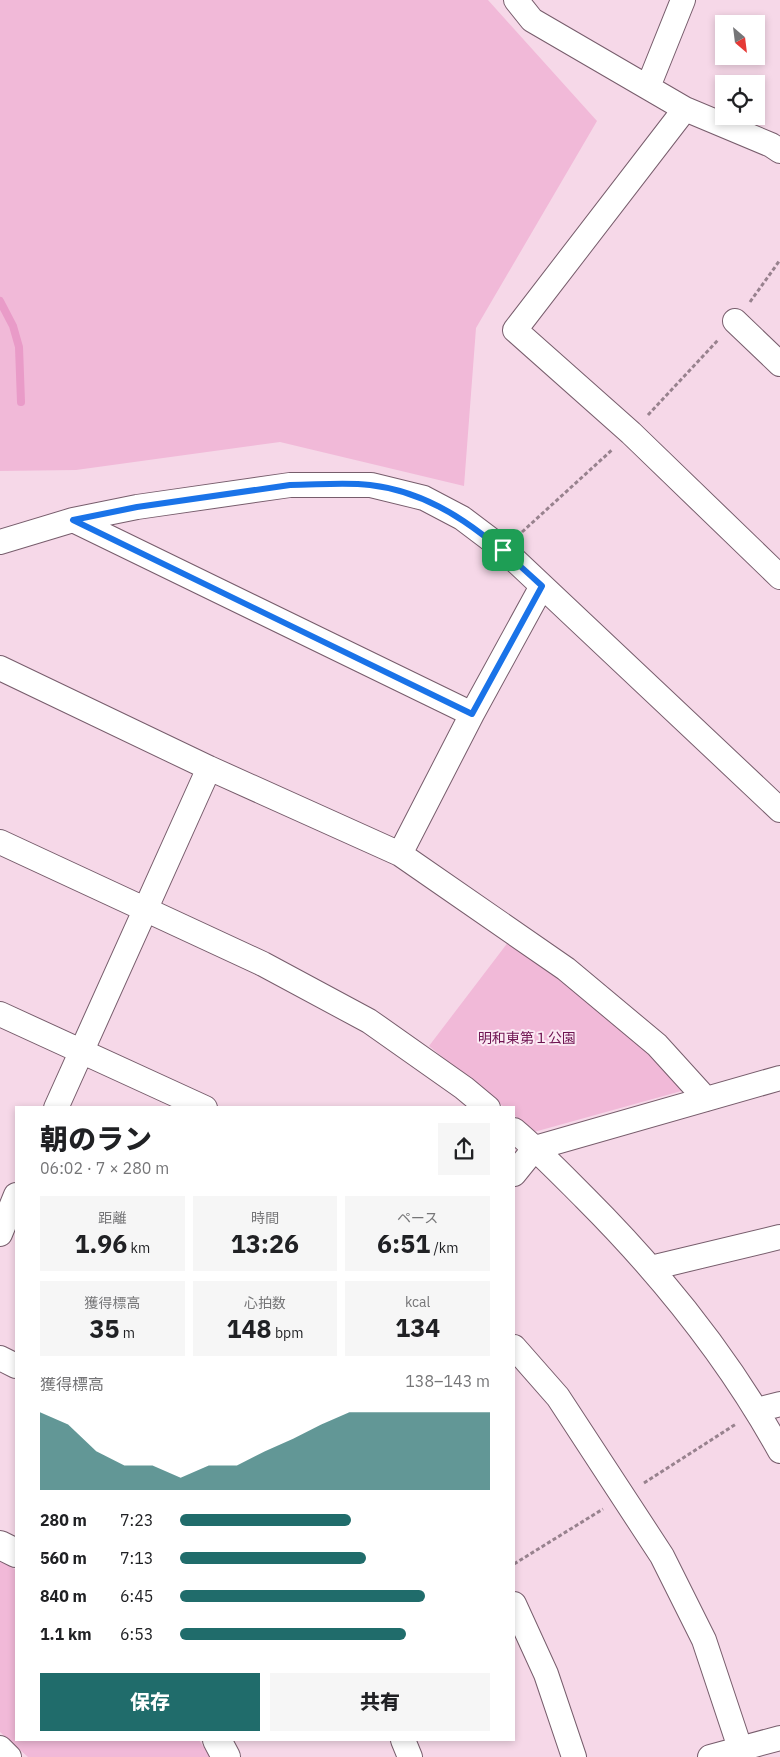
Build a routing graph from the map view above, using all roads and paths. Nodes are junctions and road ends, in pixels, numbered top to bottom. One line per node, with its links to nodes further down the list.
1 (516, 0): 3 (street)
2 (683, 0): 3 (street)
3 (648, 87): 4 (street)
4 (685, 109): 5 (street); 9 (street)
5 (777, 142)
6 (780, 260): 7 (path)
7 (736, 321): 8 (street); 9 (path)
8 (780, 364)
9 (631, 433): 12 (path); 13 (street)
10 (73, 520): 11 (street); 12 (street); 16 (street)
11 (0, 542)
12 (503, 550): 14 (street)
13 (780, 577)
14 (542, 586): 16 (street); 18 (street)
15 (0, 668): 17 (street)
16 (472, 714): 20 (street)
17 (209, 768): 20 (street); 21 (street)
18 (780, 810)
19 (0, 842): 21 (street)
20 (400, 854): 25 (street)
21 (146, 909): 23 (street); 28 (street)
22 (0, 1014): 23 (street)
23 (82, 1050): 26 (street); 27 (street)
24 (780, 1078): 25 (street)
25 (706, 1098): 30 (street)
26 (57, 1106)
27 (201, 1106)
28 (486, 1106)
29 (515, 1131): 30 (street)
30 (535, 1148): 31 (street); 35 (street)
31 (515, 1173)
32 (12, 1197): 33 (street)
33 (0, 1234)
34 (780, 1237): 35 (street)
35 (651, 1268): 40 (street)
36 (515, 1348): 49 (street)
37 (0, 1358): 38 (street)
38 (15, 1366)
39 (780, 1404): 40 (street)
40 (758, 1410): 41 (street)
41 (780, 1451)
42 (0, 1545): 43 (street)
43 (15, 1552)
44 (515, 1606): 53 (street)
45 (780, 1738): 49 (street)
46 (218, 1741): 51 (street)
47 (403, 1741): 52 (street)
48 (0, 1748): 50 (street)
49 (742, 1753): 54 (street)
50 (9, 1757)
51 (226, 1757)
52 (410, 1757)
53 (574, 1757)
54 (710, 1757)

